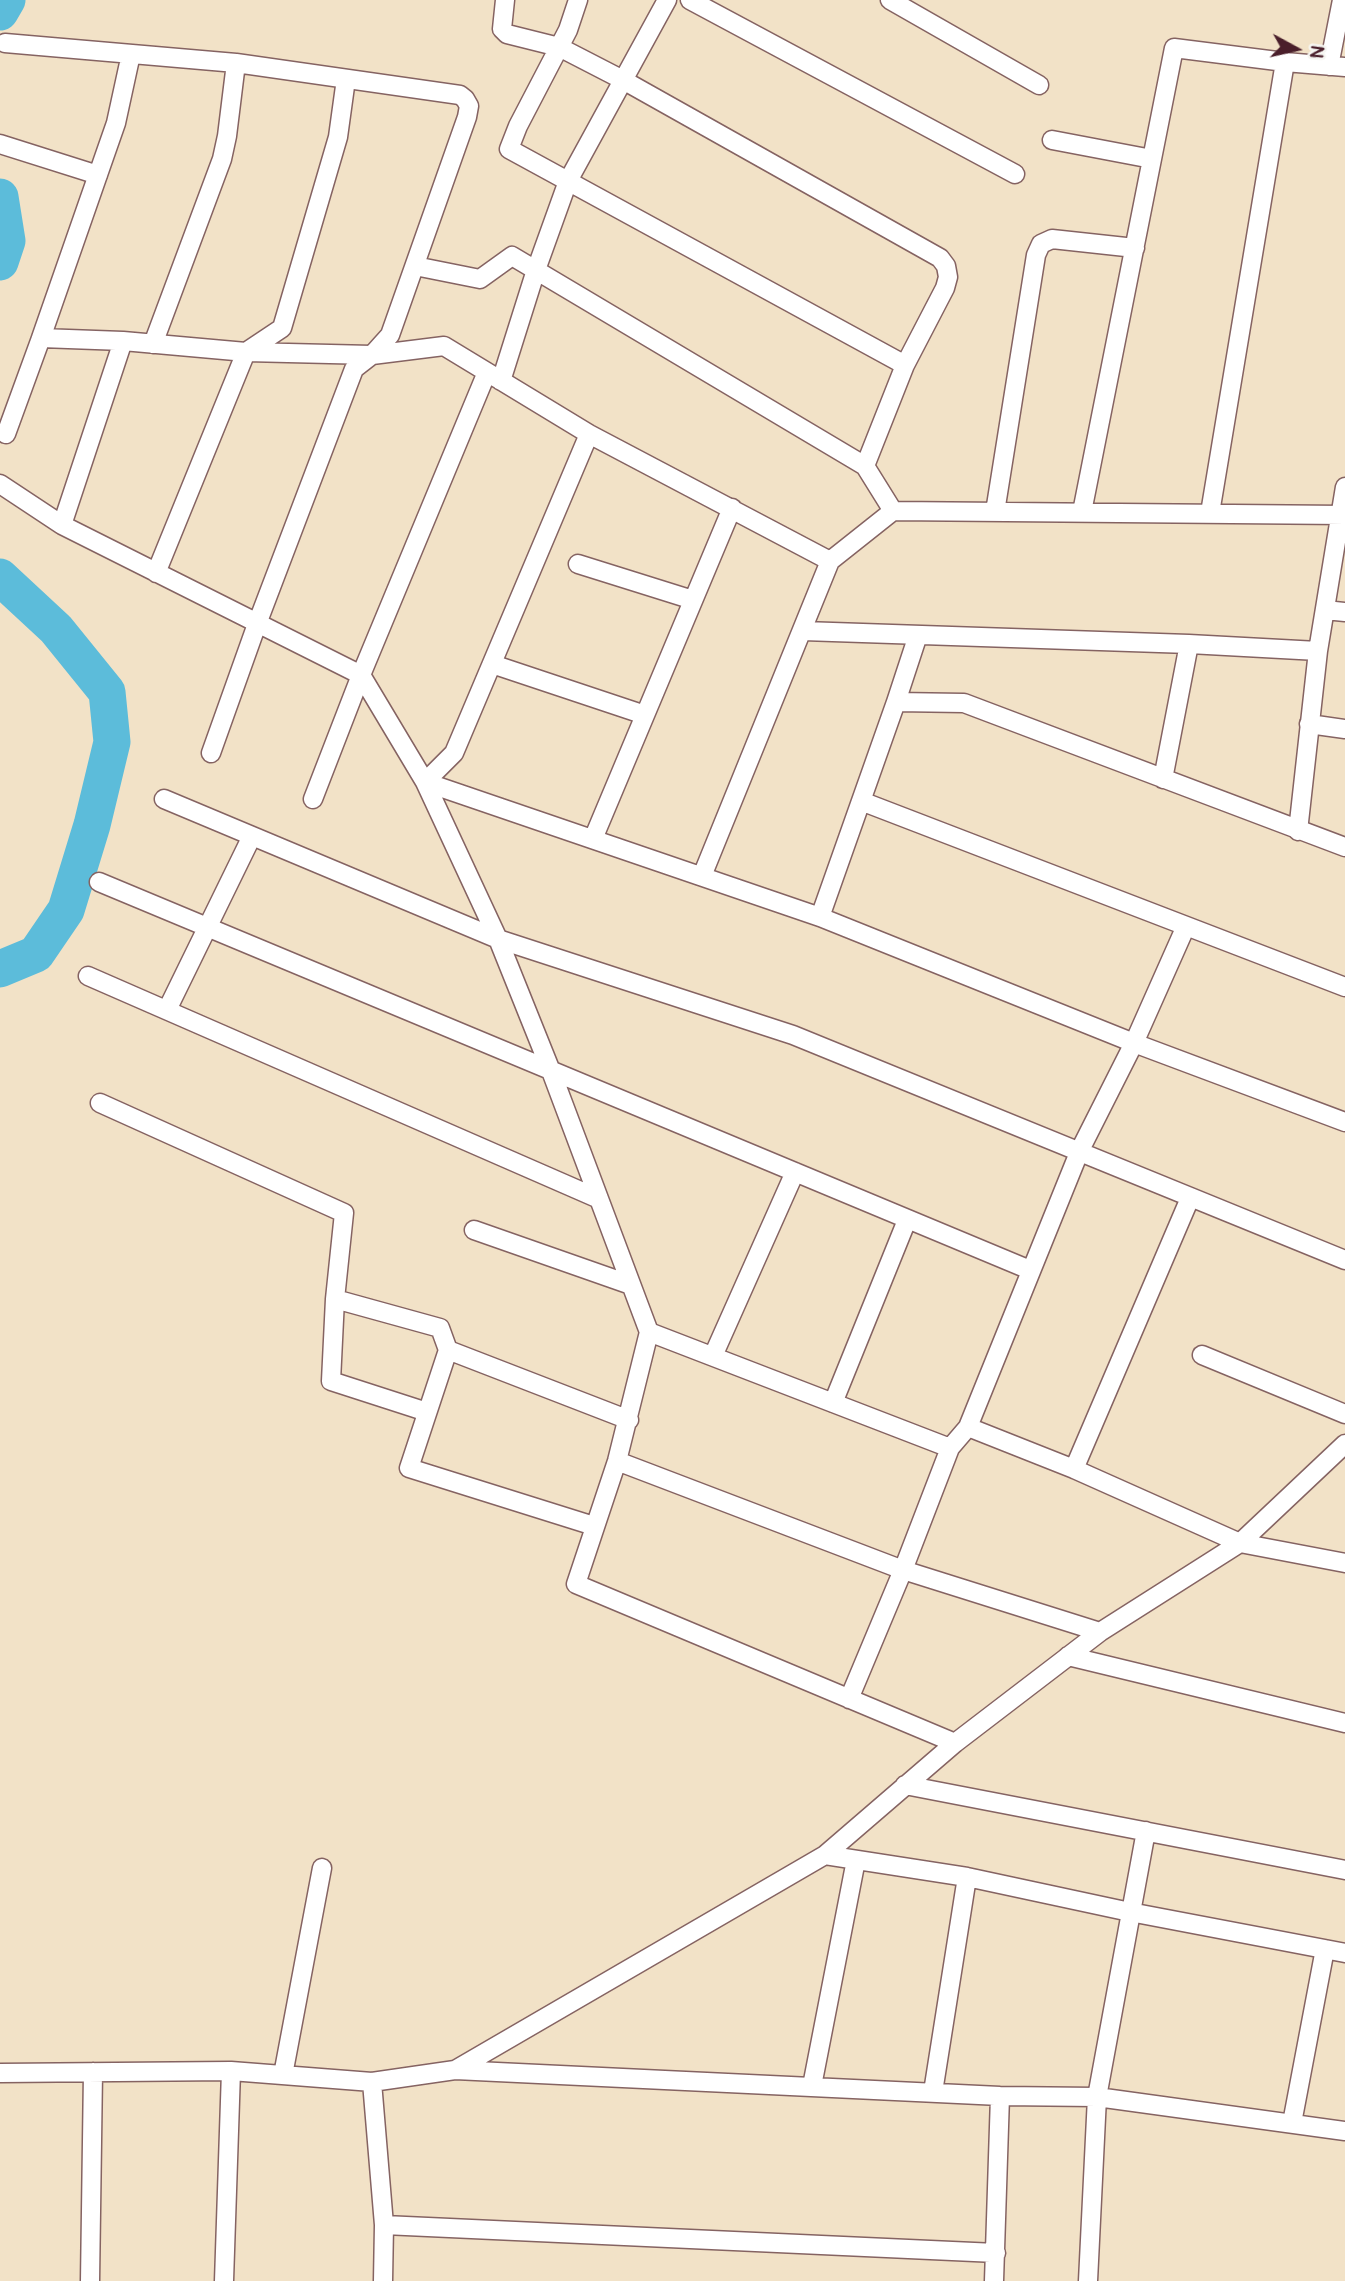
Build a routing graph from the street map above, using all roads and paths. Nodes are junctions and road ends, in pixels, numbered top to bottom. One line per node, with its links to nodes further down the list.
1 (505, 0): 8 (street)
2 (578, 0): 8 (street)
3 (667, 0): 14 (street)
4 (690, 0): 19 (street)
5 (890, 0): 15 (street)
6 (1342, 0): 12 (street)
7 (5, 43): 9 (street)
8 (559, 47): 14 (street); 21 (street)
9 (131, 54): 11 (street); 20 (street)
10 (1285, 62): 12 (street); 18 (street); 41 (street)
11 (236, 64): 13 (street); 27 (street)
12 (1337, 66)
13 (346, 79): 23 (street); 28 (street)
14 (623, 80): 21 (street); 30 (street)
15 (1039, 85)
16 (1052, 140): 18 (street)
17 (0, 144): 20 (street)
18 (1152, 159): 22 (street)
19 (1015, 174)
20 (98, 175): 25 (street)
21 (568, 181): 24 (street); 30 (street)
22 (1135, 248): 39 (street); 40 (street)
23 (415, 265): 24 (street); 29 (street)
24 (536, 270): 31 (street); 34 (street)
25 (41, 338): 26 (street); 33 (street)
26 (123, 341): 27 (street); 43 (street)
27 (152, 344): 28 (street)
28 (246, 352): 29 (street); 46 (street)
29 (372, 355): 31 (street); 50 (street)
30 (905, 365): 34 (street)
31 (494, 376): 32 (street); 56 (street)
32 (589, 433): 37 (street); 55 (street)
33 (6, 434)
34 (865, 466): 38 (street)
35 (0, 484): 43 (street)
36 (1345, 487): 42 (street)
37 (732, 508): 44 (street); 47 (street)
38 (893, 511): 39 (street); 44 (street)
39 (995, 512): 40 (street)
40 (1082, 512): 41 (street)
41 (1210, 513): 42 (street)
42 (1343, 514): 48 (street)
43 (62, 525): 46 (street)
44 (830, 561): 51 (street)
45 (578, 564): 47 (street)
46 (156, 573): 50 (street)
47 (693, 600): 58 (street)
48 (1325, 610): 49 (street); 54 (street)
49 (1345, 612)
50 (257, 624): 56 (street); 61 (street)
51 (803, 631): 52 (street); 71 (street)
52 (918, 635): 53 (street); 57 (street)
53 (1189, 644): 54 (street); 62 (street)
54 (1318, 651): 59 (street)
55 (492, 664): 58 (street); 63 (street)
56 (361, 675): 63 (street); 65 (street)
57 (896, 702): 62 (street); 66 (street)
58 (645, 715): 69 (street)
59 (1310, 724): 60 (street); 67 (street)
60 (1345, 729)
61 (211, 753)
62 (1163, 779): 67 (street)
63 (425, 782): 69 (street); 76 (street)
64 (164, 799): 68 (street)
65 (313, 799)
66 (861, 801): 73 (street); 74 (street)
67 (1298, 831): 70 (street)
68 (252, 836): 75 (street); 76 (street)
69 (593, 839): 71 (street)
70 (1345, 847)
71 (702, 876): 73 (street)
72 (99, 882): 75 (street)
73 (820, 917): 80 (street)
74 (1186, 926): 78 (street); 80 (street)
75 (208, 927): 79 (street); 81 (street)
76 (498, 939): 81 (street); 84 (street)
77 (88, 976): 79 (street)
78 (1345, 987)
79 (167, 1010): 87 (street)
80 (1134, 1043): 83 (street); 84 (street)
81 (551, 1071): 85 (street); 87 (street)
82 (100, 1103): 93 (street)
83 (1345, 1122)
84 (1080, 1150): 86 (street); 91 (street)
85 (795, 1172): 88 (street); 97 (street)
86 (1190, 1198): 90 (street); 106 (street)
87 (599, 1199): 92 (street)
88 (907, 1220): 91 (street); 98 (street)
89 (474, 1230): 92 (street)
90 (1345, 1259)
91 (1030, 1270): 102 (street)
92 (631, 1285): 94 (street)
93 (335, 1300): 95 (street); 99 (street)
94 (649, 1332): 97 (street); 101 (street)
95 (447, 1350): 99 (street); 101 (street)
96 (1202, 1355): 100 (street)
97 (713, 1356): 98 (street)
98 (832, 1403): 104 (street)
99 (427, 1412): 107 (street)
100 (1345, 1414)
101 (629, 1420): 105 (street)
102 (968, 1426): 104 (street); 106 (street)
103 (1345, 1444): 108 (street)
104 (950, 1448): 110 (street)
105 (617, 1461): 107 (street); 110 (street)
106 (1074, 1469): 108 (street)
107 (594, 1526): 113 (street)
108 (1240, 1543): 109 (street); 111 (street)
109 (1345, 1563)
110 (903, 1570): 111 (street); 113 (street)
111 (1100, 1632): 112 (street)
112 (1068, 1656): 114 (street); 115 (street)
113 (849, 1699): 115 (street)
114 (1345, 1723)
115 (954, 1743): 116 (street)
116 (905, 1785): 117 (street); 118 (street)
117 (1146, 1831): 121 (street); 123 (street)
118 (825, 1855): 119 (street); 126 (street)
119 (856, 1860): 122 (street); 132 (street)
120 (322, 1868): 130 (street)
121 (1345, 1870)
122 (967, 1878): 123 (street); 133 (street)
123 (1130, 1912): 124 (street); 135 (street)
124 (1325, 1949): 125 (street); 136 (street)
125 (1345, 1952)
126 (455, 2070): 131 (street); 132 (street)
127 (230, 2071): 128 (street); 130 (street); 141 (street)
128 (93, 2072): 129 (street); 140 (street)
129 (0, 2073)
130 (284, 2075): 131 (street)
131 (372, 2082): 138 (street)
132 (812, 2086): 133 (street)
133 (933, 2092): 134 (street)
134 (1000, 2096): 135 (street); 139 (street)
135 (1097, 2097): 136 (street); 144 (street)
136 (1292, 2123): 137 (street)
137 (1345, 2131)
138 (384, 2225): 139 (street); 142 (street)
139 (996, 2253): 143 (street)
140 (90, 2281)
141 (224, 2281)
142 (383, 2281)
143 (994, 2281)
144 (1088, 2281)

